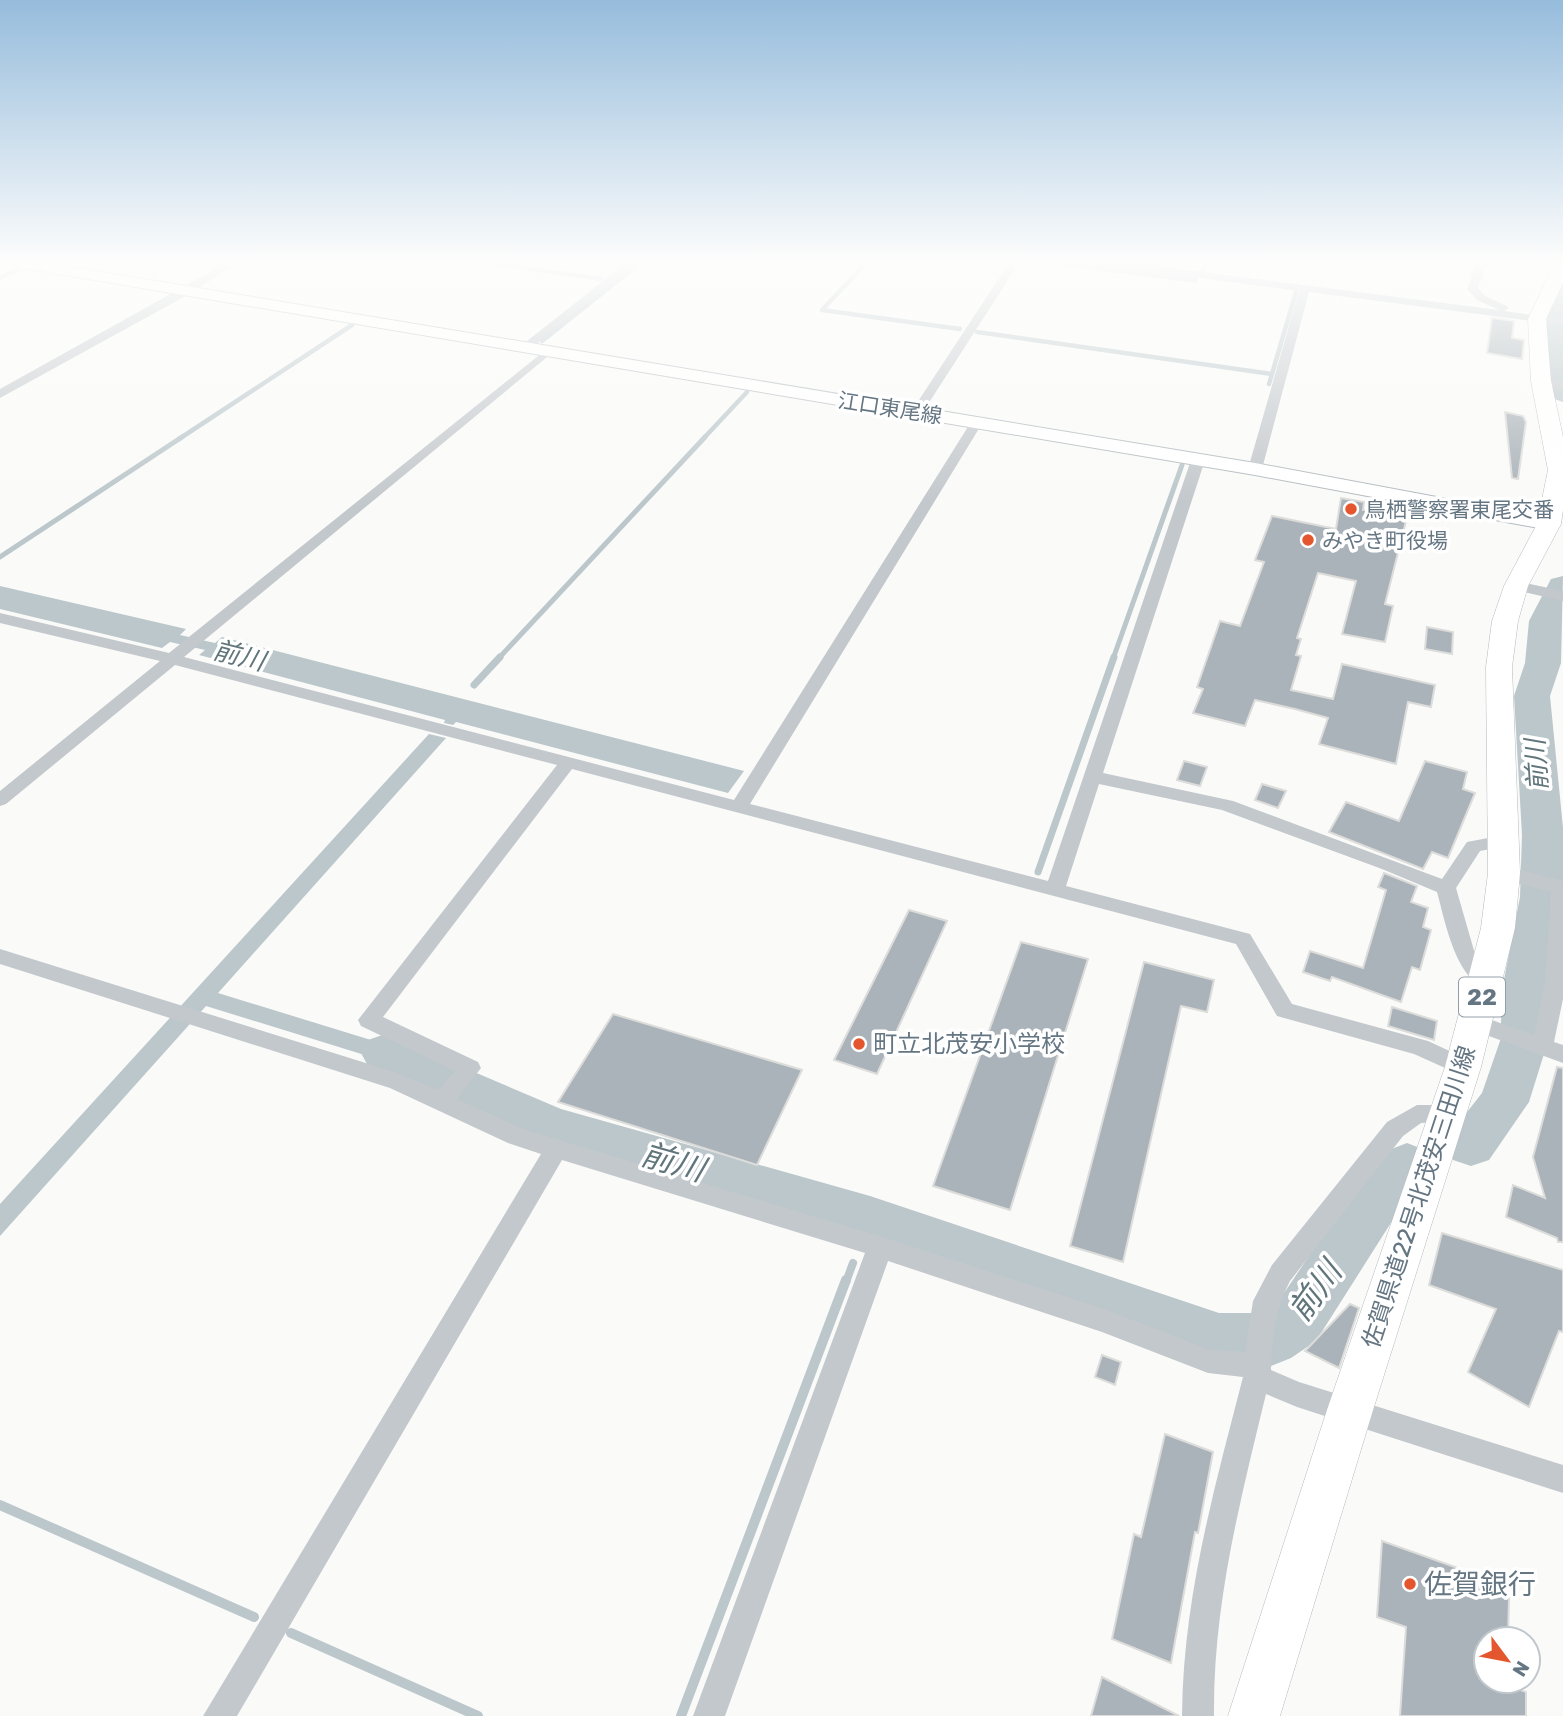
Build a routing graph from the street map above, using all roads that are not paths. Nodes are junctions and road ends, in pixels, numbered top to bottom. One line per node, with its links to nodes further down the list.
1 (92, 343): 10 (street)
2 (503, 343): 7 (main road, 江口東尾線)
3 (531, 343): 7 (street)
4 (962, 343): 11 (street)
5 (1290, 343): 14 (street)
6 (1548, 343): 9 (main road, 佐賀県道22号北茂安三田川線 / 22)
7 (526, 347): 8 (main road, 江口東尾線)
8 (548, 351): 11 (main road, 江口東尾線); 19 (street)
9 (1552, 384): 15 (main road, 佐賀県道22号北茂安三田川線 / 22)
10 (0, 394)
11 (917, 412): 12 (main road, 江口東尾線)
12 (977, 422): 13 (main road, 江口東尾線); 23 (street)
13 (1198, 460): 14 (main road, 江口東尾線); 21 (street)
14 (1255, 469): 15 (main road, 江口東尾線)
15 (1556, 525): 16 (main road, 佐賀県道22号北茂安三田川線 / 22)
16 (1529, 589): 17 (street); 24 (main road, 佐賀県道22号北茂安三田川線 / 22)
17 (1563, 596)
18 (0, 618): 19 (street)
19 (186, 647): 20 (street); 22 (street)
20 (568, 764): 23 (street); 33 (street)
21 (1093, 777): 25 (street); 27 (street)
22 (0, 800)
23 (739, 807): 27 (street)
24 (1513, 864): 25 (street); 26 (street); 29 (main road, 佐賀県道22号北茂安三田川線 / 22)
25 (1446, 888): 29 (street)
26 (1561, 888): 31 (street)
27 (1055, 889): 32 (street)
28 (0, 956): 33 (street)
29 (1487, 979): 30 (main road, 佐賀県道22号北茂安三田川線 / 22)
30 (1475, 1022): 31 (street); 32 (main road, 佐賀県道22号北茂安三田川線 / 22)
31 (1553, 1051)
32 (1463, 1067): 34 (main road, 佐賀県道22号北茂安三田川線 / 22)
33 (444, 1099): 35 (street)
34 (1447, 1114): 37 (street); 38 (main road, 佐賀県道22号北茂安三田川線 / 22)
35 (556, 1149): 36 (street); 40 (street)
36 (880, 1247): 37 (street); 41 (street)
37 (1258, 1366): 38 (street); 42 (street)
38 (1350, 1410): 39 (street); 43 (main road, 佐賀県道22号北茂安三田川線 / 22)
39 (1563, 1479)
40 (219, 1716)
41 (709, 1716)
42 (1198, 1716)
43 (1254, 1716)

